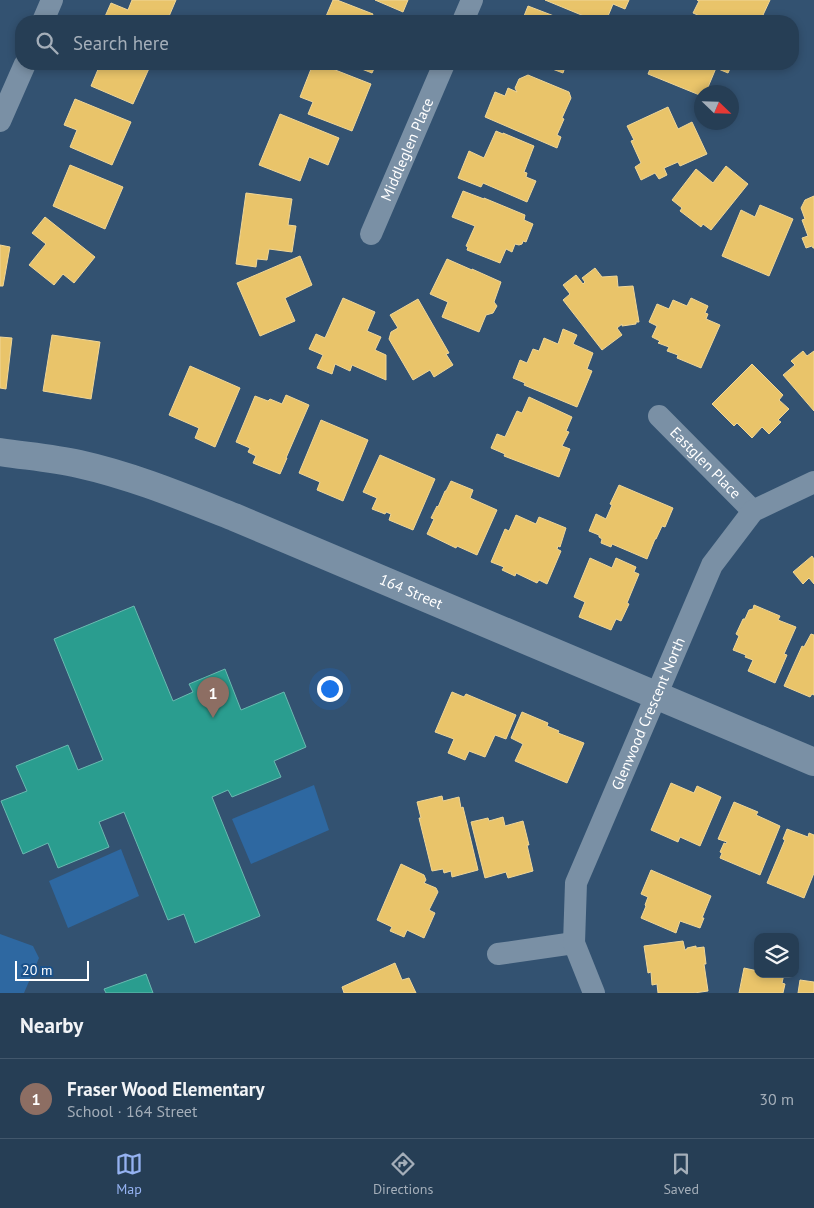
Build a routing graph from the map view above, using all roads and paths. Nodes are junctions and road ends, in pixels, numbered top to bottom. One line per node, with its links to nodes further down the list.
1 (52, 0): 3 (street)
2 (472, 0): 4 (street)
3 (46, 15)
4 (466, 15)
5 (22, 70): 7 (street)
6 (441, 70): 8 (street, Middleglen Place)
7 (0, 121)
8 (371, 234)
9 (659, 416): 12 (street, Eastglen Place)
10 (0, 452): 13 (street, 164 Street)
11 (814, 482): 12 (street, Glenwood Crescent North)
12 (753, 511): 13 (street, Glenwood Crescent North)
13 (656, 695): 14 (street, 164 Street); 15 (street, Glenwood Crescent North)
14 (814, 762)
15 (574, 943): 16 (street); 17 (street, Glenwood Crescent North)
16 (498, 954)
17 (594, 993)

